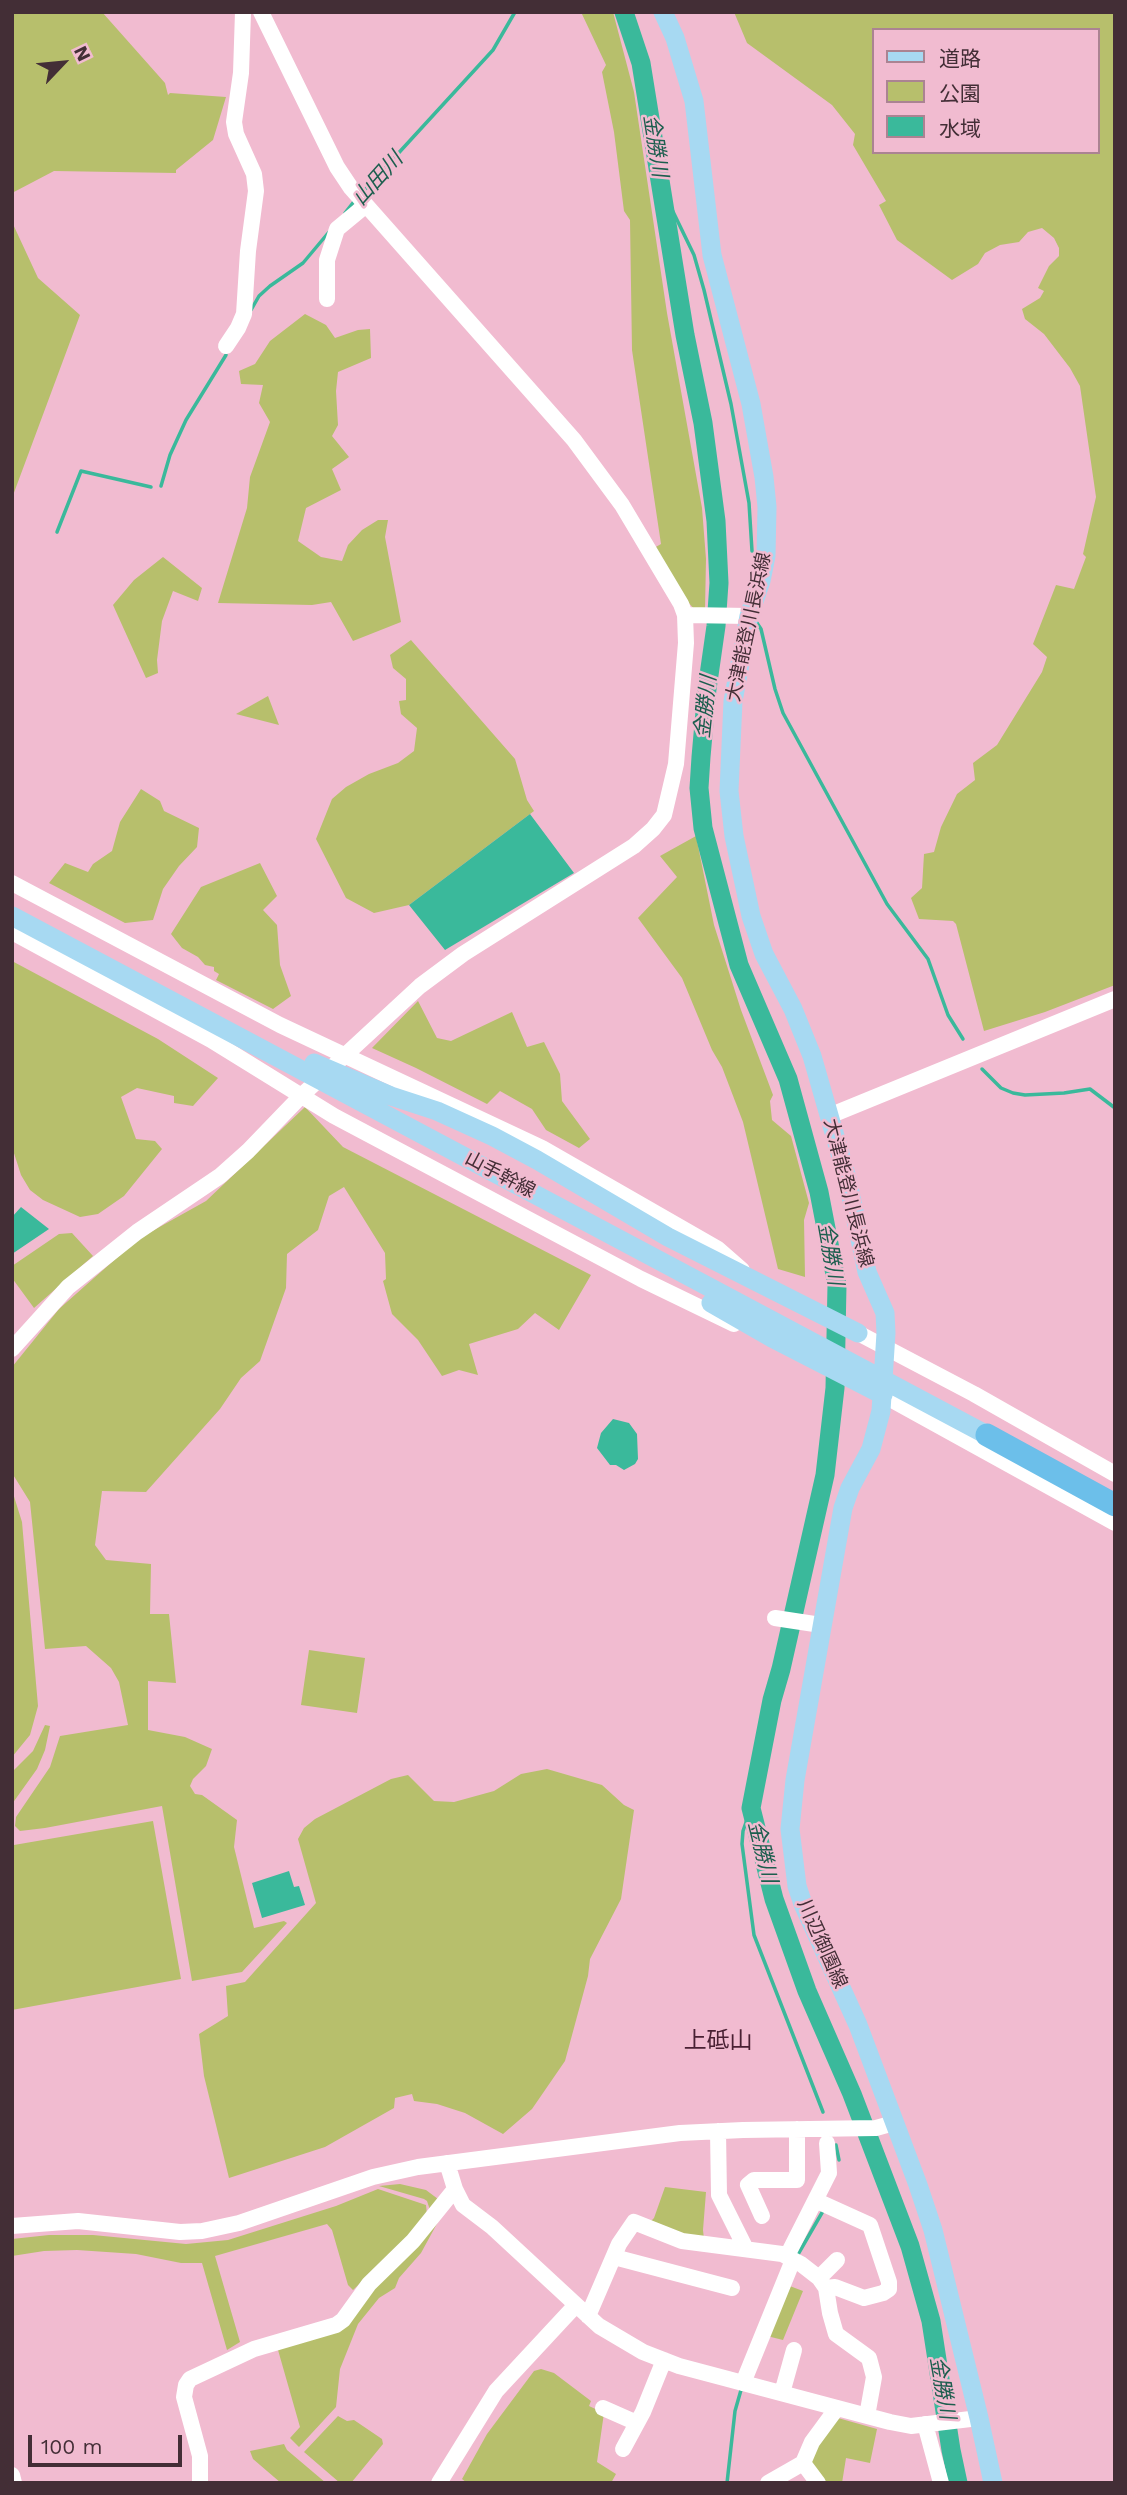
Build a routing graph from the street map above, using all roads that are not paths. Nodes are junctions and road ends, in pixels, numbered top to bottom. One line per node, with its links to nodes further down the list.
1 (243, 12): 6 (street)
2 (261, 12): 4 (street)
3 (663, 12): 8 (main road, 大津能登川長浜線)
4 (361, 199): 5 (street); 7 (street)
5 (327, 299)
6 (226, 346)
7 (690, 616): 8 (street); 14 (street)
8 (746, 616): 18 (main road, 大津能登川長浜線)
9 (12, 883): 14 (street)
10 (12, 916): 13 (main road, 山手幹線)
11 (12, 932): 17 (street)
12 (1115, 999): 18 (street)
13 (181, 1005): 15 (main road); 15 (main road, 山手幹線)
14 (345, 1057): 17 (street); 19 (street)
15 (292, 1063): 16 (main road, 山手幹線)
16 (344, 1090): 19 (main road); 21 (main road); 25 (main road, 山手幹線)
17 (301, 1096): 21 (street); 23 (street)
18 (829, 1116): 22 (main road, 大津能登川長浜線)
19 (753, 1280): 20 (main road)
20 (858, 1333): 22 (street)
21 (772, 1338): 24 (main road)
22 (886, 1347): 24 (main road, 大津能登川長浜線); 26 (street)
23 (12, 1349)
24 (883, 1395): 28 (street); 30 (main road, 川辺御園線)
25 (987, 1435): 27 (highway)
26 (1115, 1474)
27 (1115, 1506)
28 (1115, 1523)
29 (775, 1618): 30 (street)
30 (821, 1625): 31 (main road, 川辺御園線)
31 (890, 2125): 32 (street); 55 (main road, 川辺御園線)
32 (797, 2129): 33 (street); 38 (street)
33 (718, 2131): 35 (street); 40 (street)
34 (827, 2143): 37 (street)
35 (447, 2164): 36 (street); 39 (street)
36 (455, 2189): 46 (street); 62 (street)
37 (817, 2201): 42 (street); 44 (street)
38 (762, 2216)
39 (12, 2226)
40 (746, 2249): 41 (street); 42 (street)
41 (614, 2257): 45 (street); 47 (street)
42 (790, 2258): 44 (street); 50 (street)
43 (837, 2260): 44 (street)
44 (823, 2283): 54 (street)
45 (732, 2288)
46 (575, 2306): 47 (street); 63 (street)
47 (589, 2316): 49 (street)
48 (794, 2350): 51 (street)
49 (664, 2360): 50 (street); 56 (street)
50 (743, 2383): 51 (street)
51 (782, 2393): 53 (street)
52 (603, 2408): 56 (street)
53 (838, 2408): 54 (street); 59 (street)
54 (867, 2416): 57 (street)
55 (971, 2418): 57 (street); 67 (main road, 川辺御園線)
56 (637, 2423): 58 (street)
57 (928, 2424): 66 (street)
58 (623, 2449)
59 (803, 2463): 64 (street); 65 (street)
60 (12, 2475): 61 (street)
61 (14, 2483)
62 (200, 2483)
63 (439, 2483)
64 (768, 2483)
65 (818, 2483)
66 (941, 2483)
67 (993, 2483)

